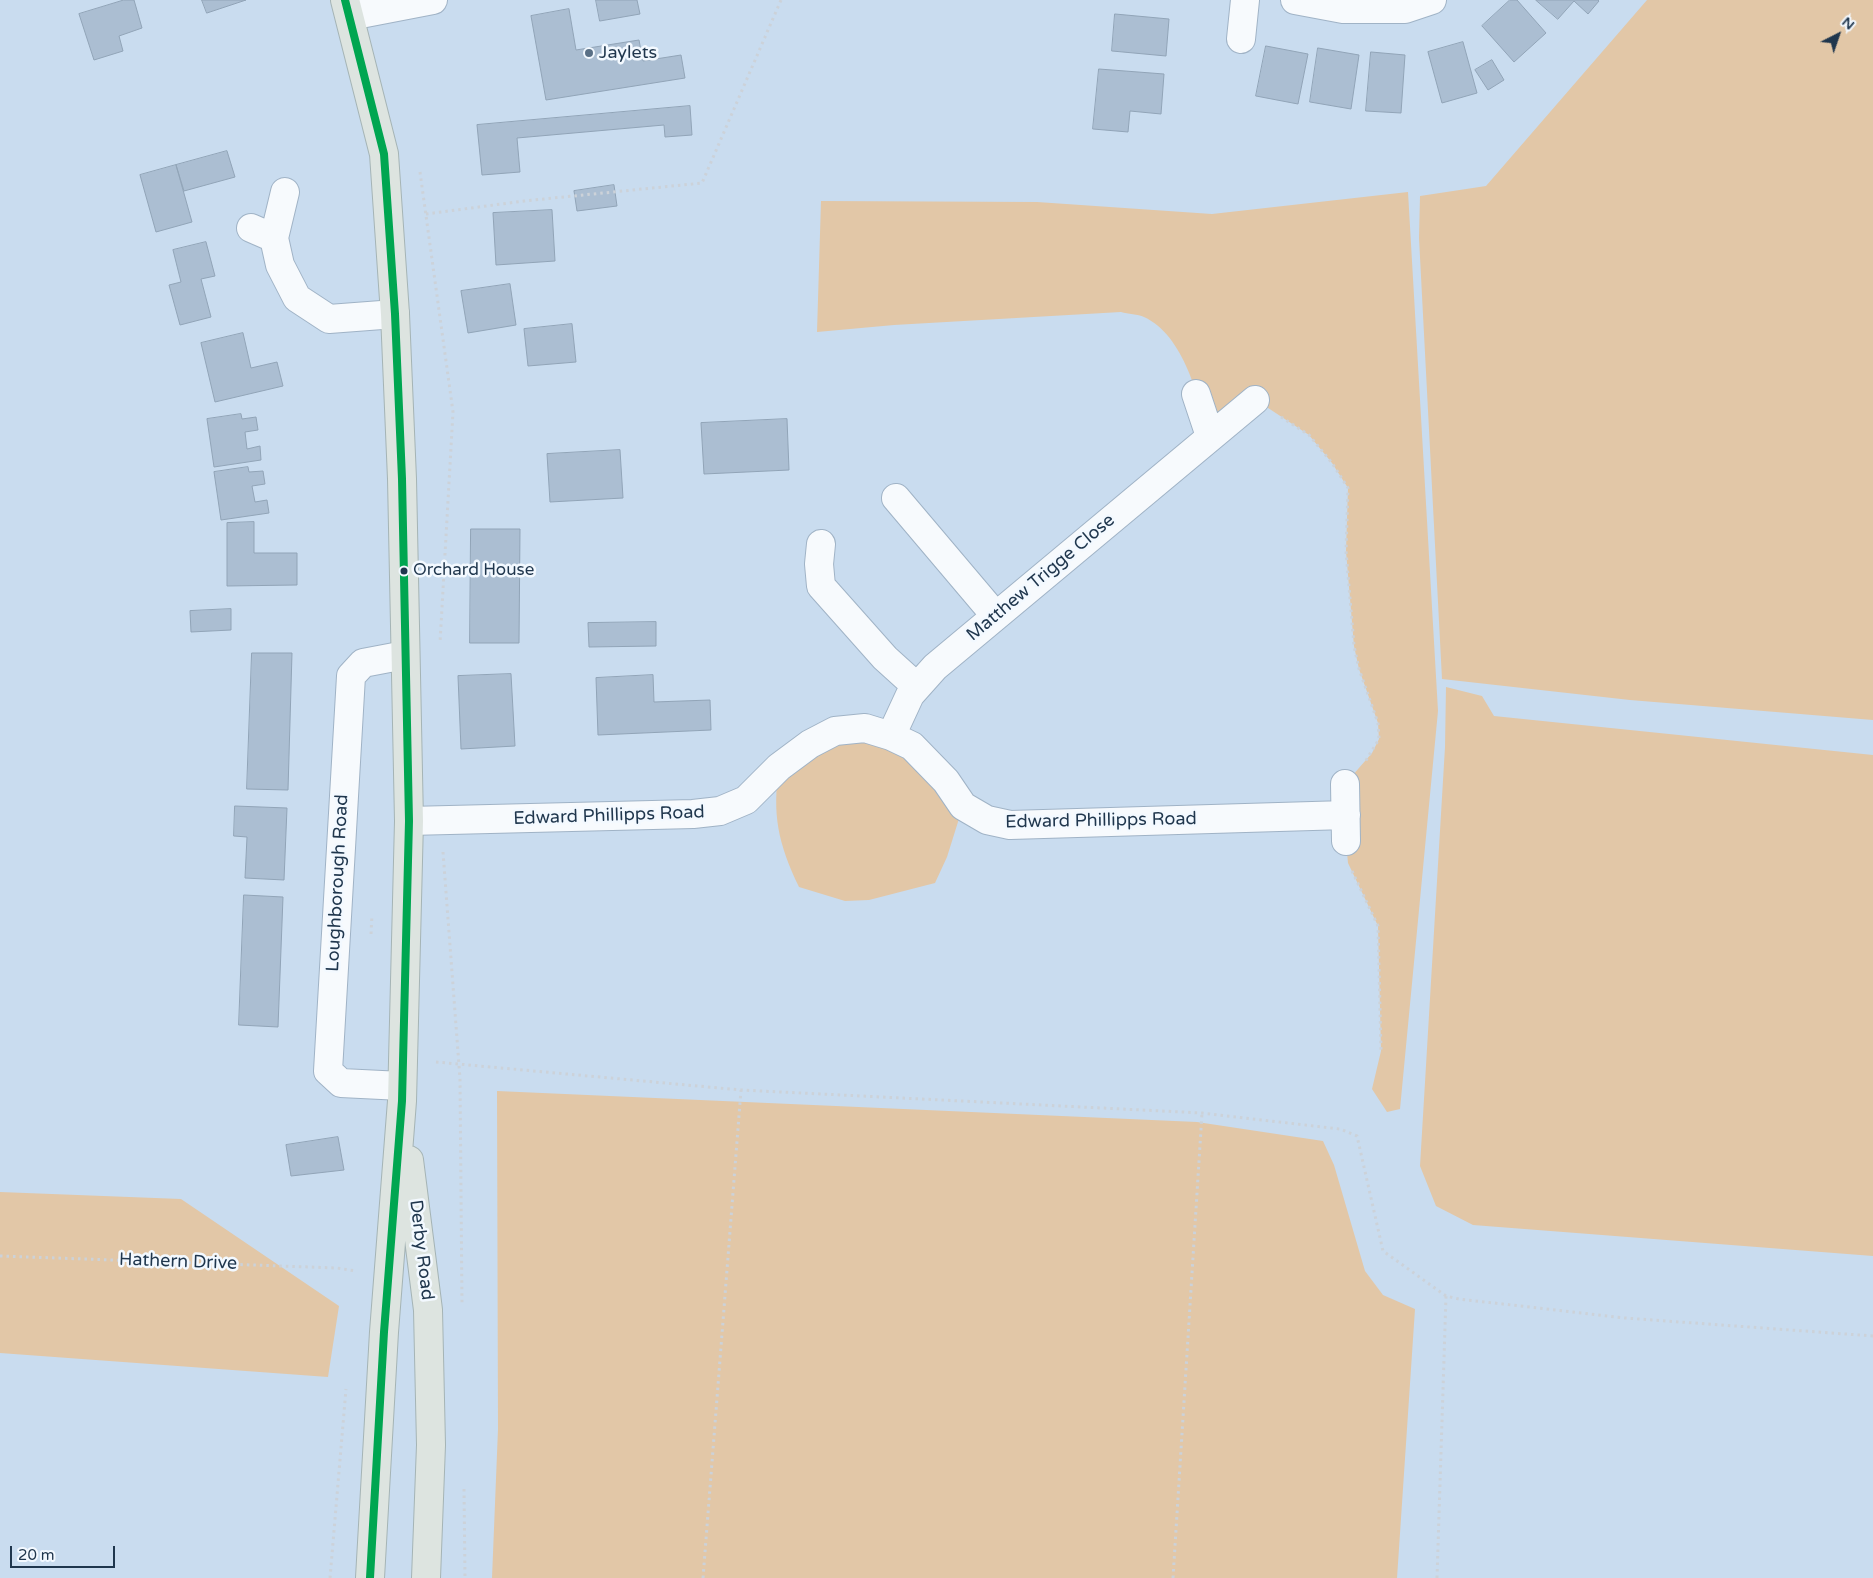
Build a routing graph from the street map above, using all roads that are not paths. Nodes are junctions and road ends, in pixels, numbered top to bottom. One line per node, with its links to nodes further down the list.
1 (433, 0): 5 (street)
2 (1245, 0): 6 (street)
3 (1295, 0): 4 (street)
4 (1432, 0)
5 (347, 8): 8 (highway)
6 (1241, 39)
7 (285, 192): 8 (street)
8 (395, 314): 15 (highway)
9 (1196, 394): 11 (street)
10 (1256, 400): 11 (street, Matthew Trigge Close)
11 (1210, 436): 14 (street, Matthew Trigge Close)
12 (896, 498): 14 (street)
13 (821, 544): 16 (street)
14 (995, 615): 16 (street, Matthew Trigge Close)
15 (405, 655): 20 (highway); 22 (street, Loughborough Road)
16 (917, 688): 17 (street, Matthew Trigge Close)
17 (891, 736): 19 (street, Edward Phillipps Road); 20 (street, Edward Phillipps Road)
18 (1345, 784): 19 (street)
19 (1346, 815): 21 (street)
20 (409, 821): 22 (highway)
21 (1346, 842)
22 (402, 1094): 23 (highway, Derby Road); 24 (highway, Derby Road)
23 (370, 1578)
24 (426, 1578)

